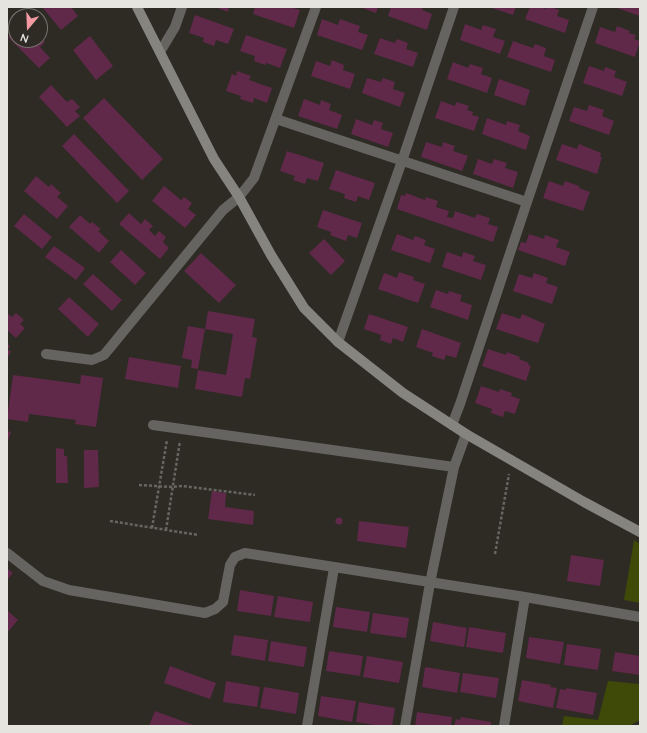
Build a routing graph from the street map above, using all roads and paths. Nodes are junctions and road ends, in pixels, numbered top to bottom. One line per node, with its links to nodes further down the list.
1 (137, 7): 6 (main road)
2 (182, 7): 6 (street)
3 (316, 7): 7 (street)
4 (454, 7): 8 (street)
5 (593, 7): 10 (street)
6 (160, 52): 9 (main road)
7 (276, 119): 8 (street); 9 (street)
8 (402, 160): 10 (street); 11 (street)
9 (239, 197): 11 (main road); 12 (street)
10 (527, 202): 14 (street)
11 (338, 342): 14 (main road)
12 (46, 354)
13 (153, 425): 19 (street)
14 (452, 425): 15 (main road)
15 (466, 434): 18 (main road); 19 (street)
16 (165, 448): 21 (path)
17 (178, 449): 22 (path)
18 (512, 460): 27 (main road); 30 (path)
19 (454, 467): 32 (street)
20 (139, 485): 21 (path)
21 (158, 486): 22 (path); 25 (path)
22 (172, 487): 23 (path); 26 (path)
23 (255, 495)
24 (110, 521): 25 (path)
25 (152, 528): 26 (path)
26 (166, 530): 28 (path)
27 (640, 532)
28 (198, 535)
29 (7, 553): 31 (street)
30 (495, 554)
31 (334, 568): 32 (street); 35 (street)
32 (430, 583): 33 (street); 36 (street)
33 (525, 597): 34 (street); 37 (street)
34 (640, 617)
35 (307, 726)
36 (405, 726)
37 (504, 726)

